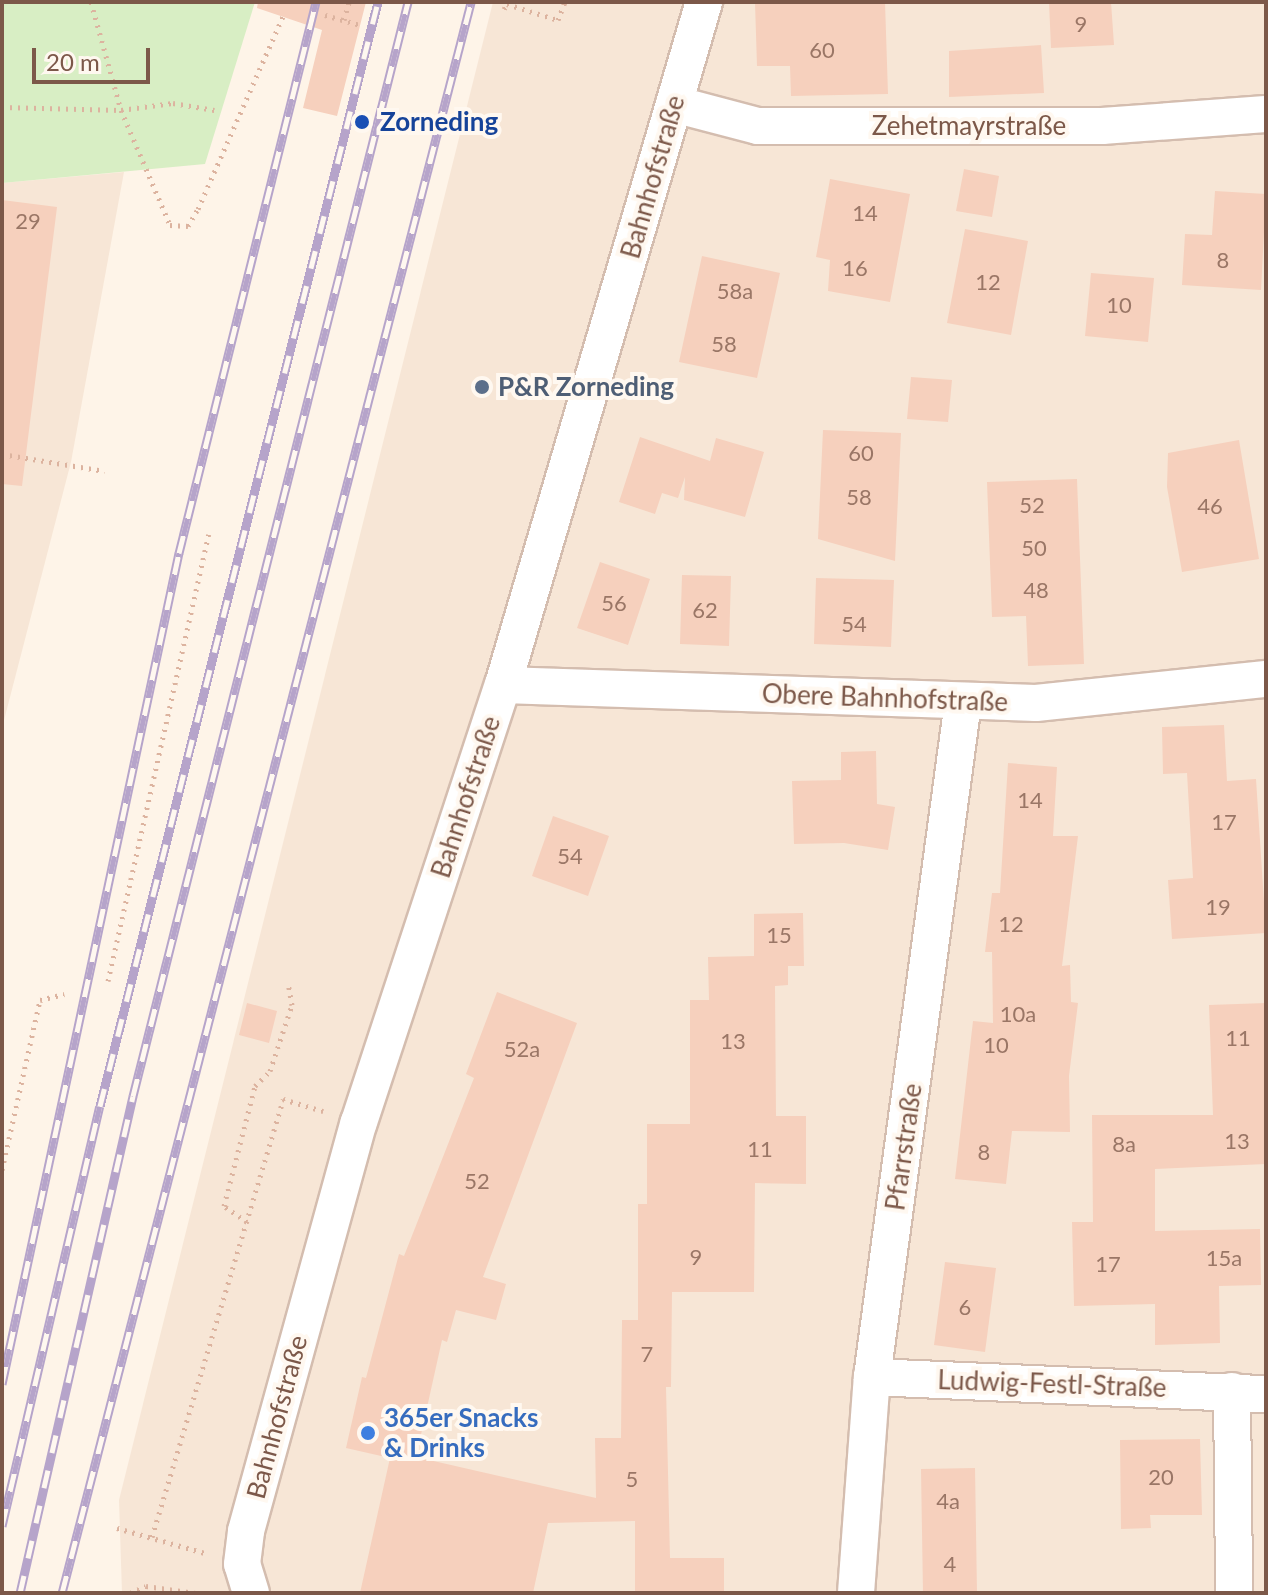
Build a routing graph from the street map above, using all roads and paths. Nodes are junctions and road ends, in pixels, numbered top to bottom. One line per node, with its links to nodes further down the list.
1 (91, 2): 12 (path)
2 (349, 2): 8 (path)
3 (565, 2): 5 (path)
4 (704, 2): 10 (street, Bahnhofstraße)
5 (504, 9)
6 (325, 15): 8 (path)
7 (283, 16): 12 (path)
8 (344, 20): 9 (path)
9 (361, 25)
10 (674, 104): 14 (street, Zehetmayrstraße); 19 (street, Bahnhofstraße)
11 (2, 107): 12 (path)
12 (121, 110): 13 (path)
13 (214, 110)
14 (1266, 114)
15 (2, 454): 16 (path)
16 (105, 471)
17 (209, 534): 21 (path)
18 (1266, 679): 20 (street, Obere Bahnhofstraße)
19 (503, 685): 20 (street, Obere Bahnhofstraße); 34 (street, Bahnhofstraße)
20 (963, 702): 27 (street, Pfarrstraße)
21 (108, 981)
22 (288, 983): 26 (path)
23 (64, 994): 25 (path)
24 (283, 1099): 26 (path)
25 (2, 1170)
26 (247, 1222): 30 (path)
27 (872, 1377): 28 (street, Ludwig-Festl-Straße); 35 (street, Pfarrstraße)
28 (1249, 1393): 36 (street, Ludwig-Festl-Straße)
29 (117, 1528): 30 (path)
30 (152, 1537): 31 (path)
31 (214, 1556)
32 (130, 1593): 33 (path)
33 (196, 1593)
34 (251, 1593)
35 (856, 1593)
36 (1234, 1593)

